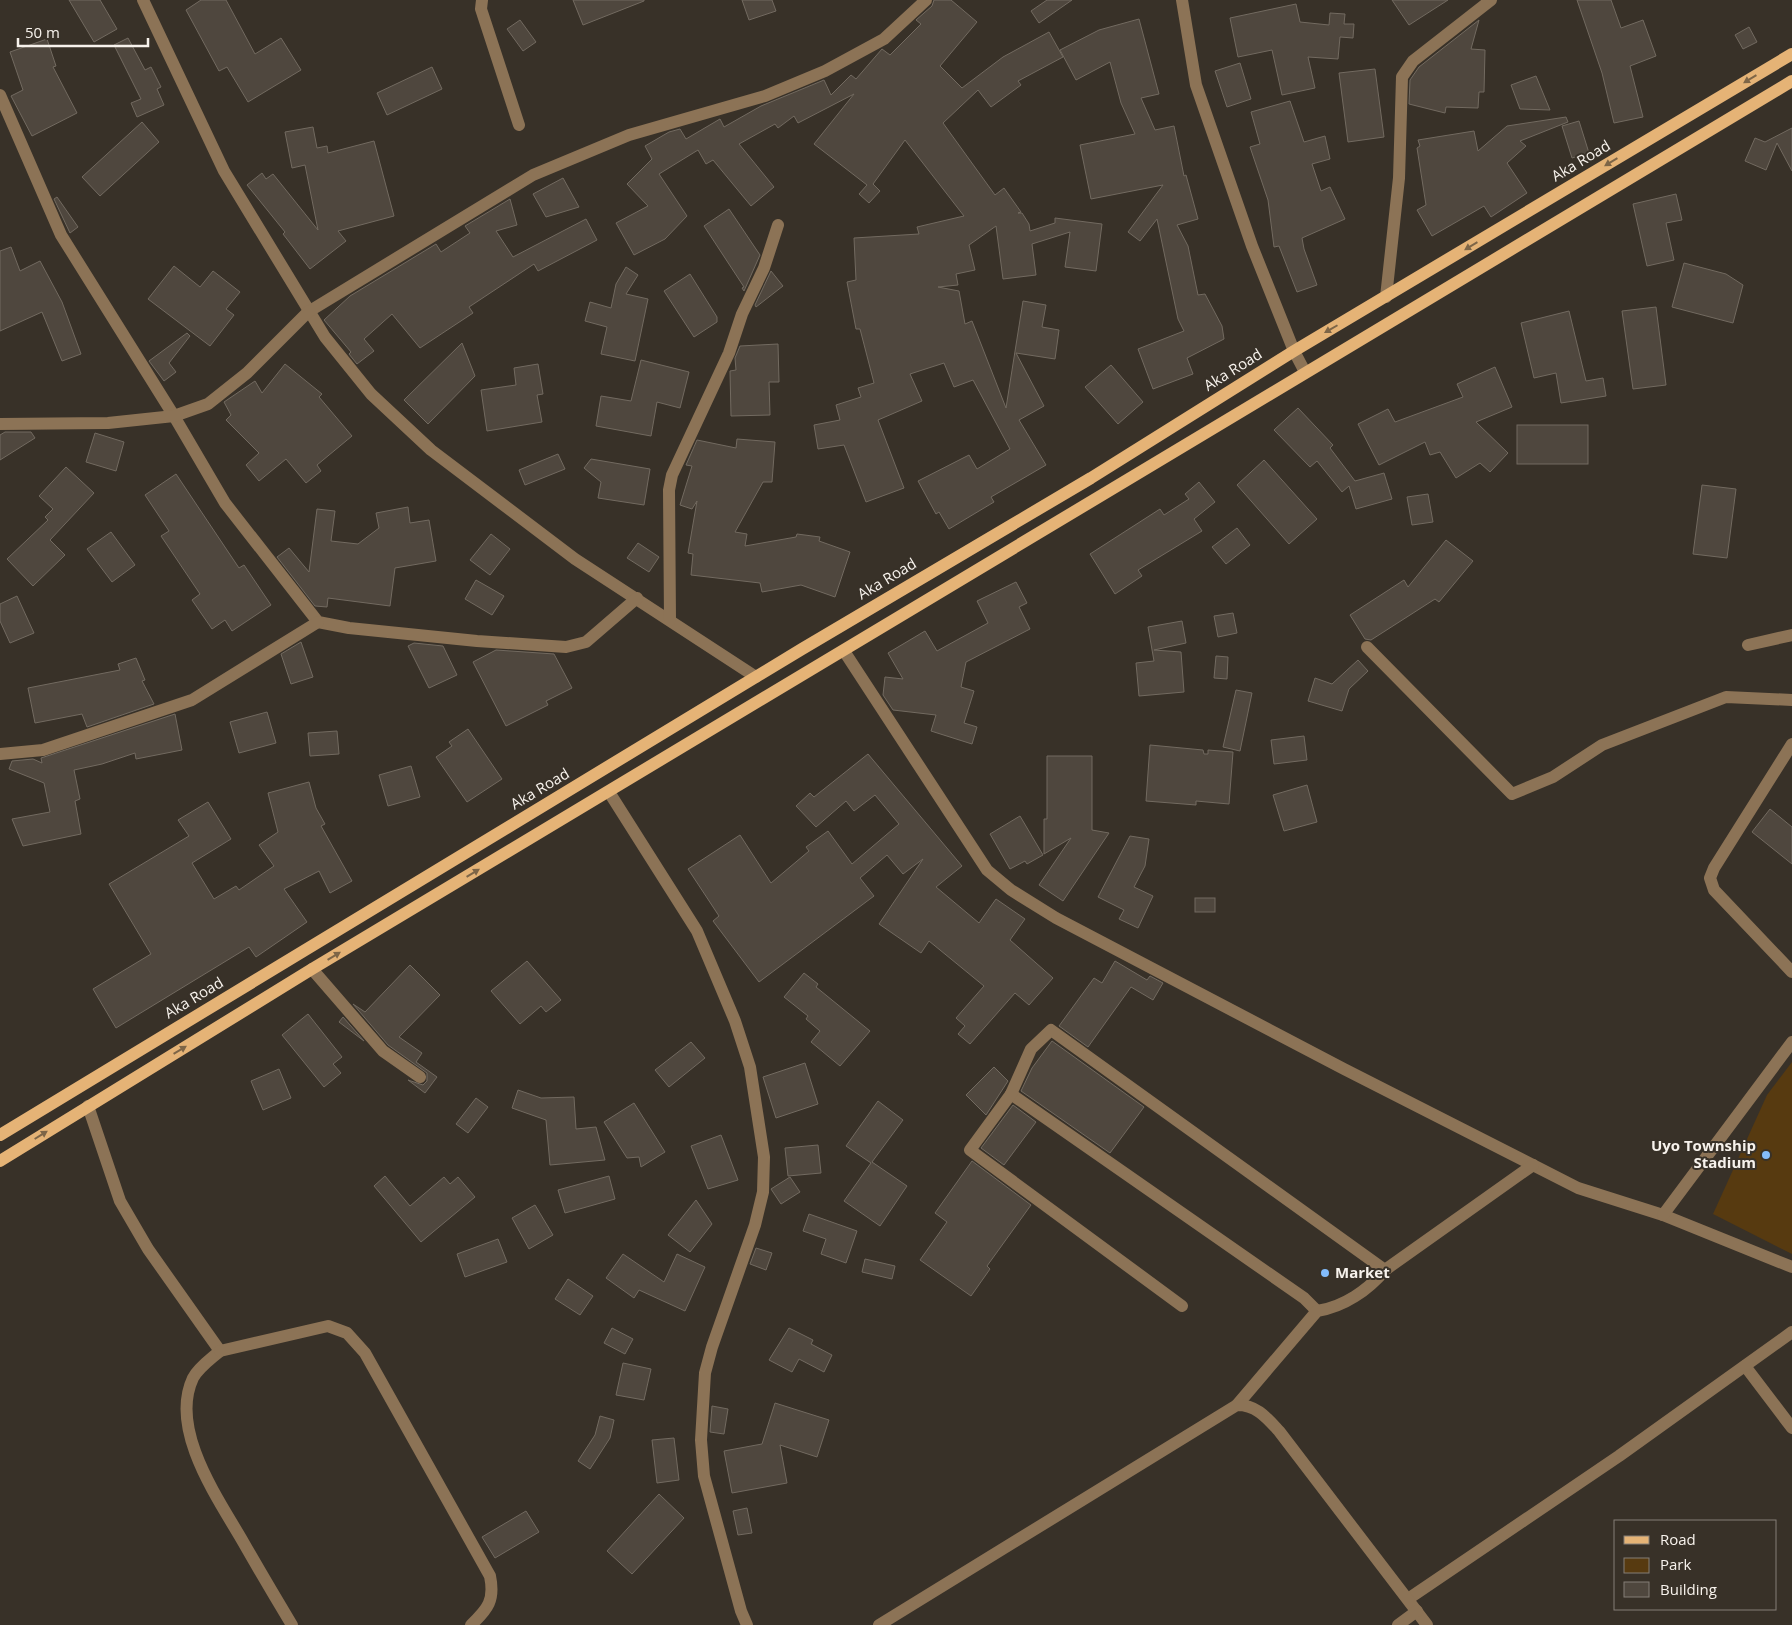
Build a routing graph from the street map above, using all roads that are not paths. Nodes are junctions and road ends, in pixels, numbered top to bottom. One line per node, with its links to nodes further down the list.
1 (143, 0): 12 (street)
2 (482, 0): 9 (street)
3 (926, 0): 12 (street)
4 (1182, 0): 13 (street)
5 (1491, 0): 11 (street)
6 (1792, 54): 11 (main road, Aka Road, one-way to 11)
7 (1792, 81): 14 (main road)
8 (0, 95): 15 (street)
9 (520, 126)
10 (778, 225): 18 (street)
11 (1386, 297): 13 (main road, Aka Road, one-way to 13)
12 (308, 312): 15 (street); 17 (street)
13 (1294, 350): 14 (street); 24 (main road, Aka Road)
14 (1305, 372): 23 (main road)
15 (174, 416): 16 (street); 19 (street)
16 (0, 424)
17 (637, 598): 18 (street); 19 (street)
18 (670, 620): 24 (street)
19 (318, 622): 27 (street)
20 (1792, 635): 21 (street)
21 (1748, 645)
22 (1367, 647): 25 (street)
23 (844, 651): 28 (main road); 37 (street)
24 (756, 677): 35 (main road, Aka Road)
25 (1792, 700)
26 (1792, 744): 30 (street)
27 (0, 754)
28 (609, 792): 29 (main road, one-way to 28); 52 (street)
29 (312, 970): 32 (street); 34 (main road, one-way to 29)
30 (1792, 972)
31 (1792, 1042): 38 (street)
32 (420, 1077)
33 (1011, 1094): 40 (street); 41 (street); 42 (street)
34 (88, 1106): 36 (main road, one-way to 34); 44 (street)
35 (0, 1135)
36 (0, 1161)
37 (1533, 1165): 38 (street); 40 (street)
38 (1663, 1215): 39 (street)
39 (1792, 1267)
40 (1385, 1270): 42 (street)
41 (1182, 1306)
42 (1317, 1311): 46 (street)
43 (1792, 1332): 45 (street)
44 (220, 1351): 50 (street); 51 (street)
45 (1745, 1366): 47 (street); 48 (street)
46 (1237, 1405): 48 (street); 53 (street)
47 (1792, 1428)
48 (1408, 1599): 49 (street)
49 (1417, 1611): 54 (street); 55 (street)
50 (292, 1625)
51 (471, 1625)
52 (747, 1625)
53 (878, 1625)
54 (1398, 1625)
55 (1427, 1625)

